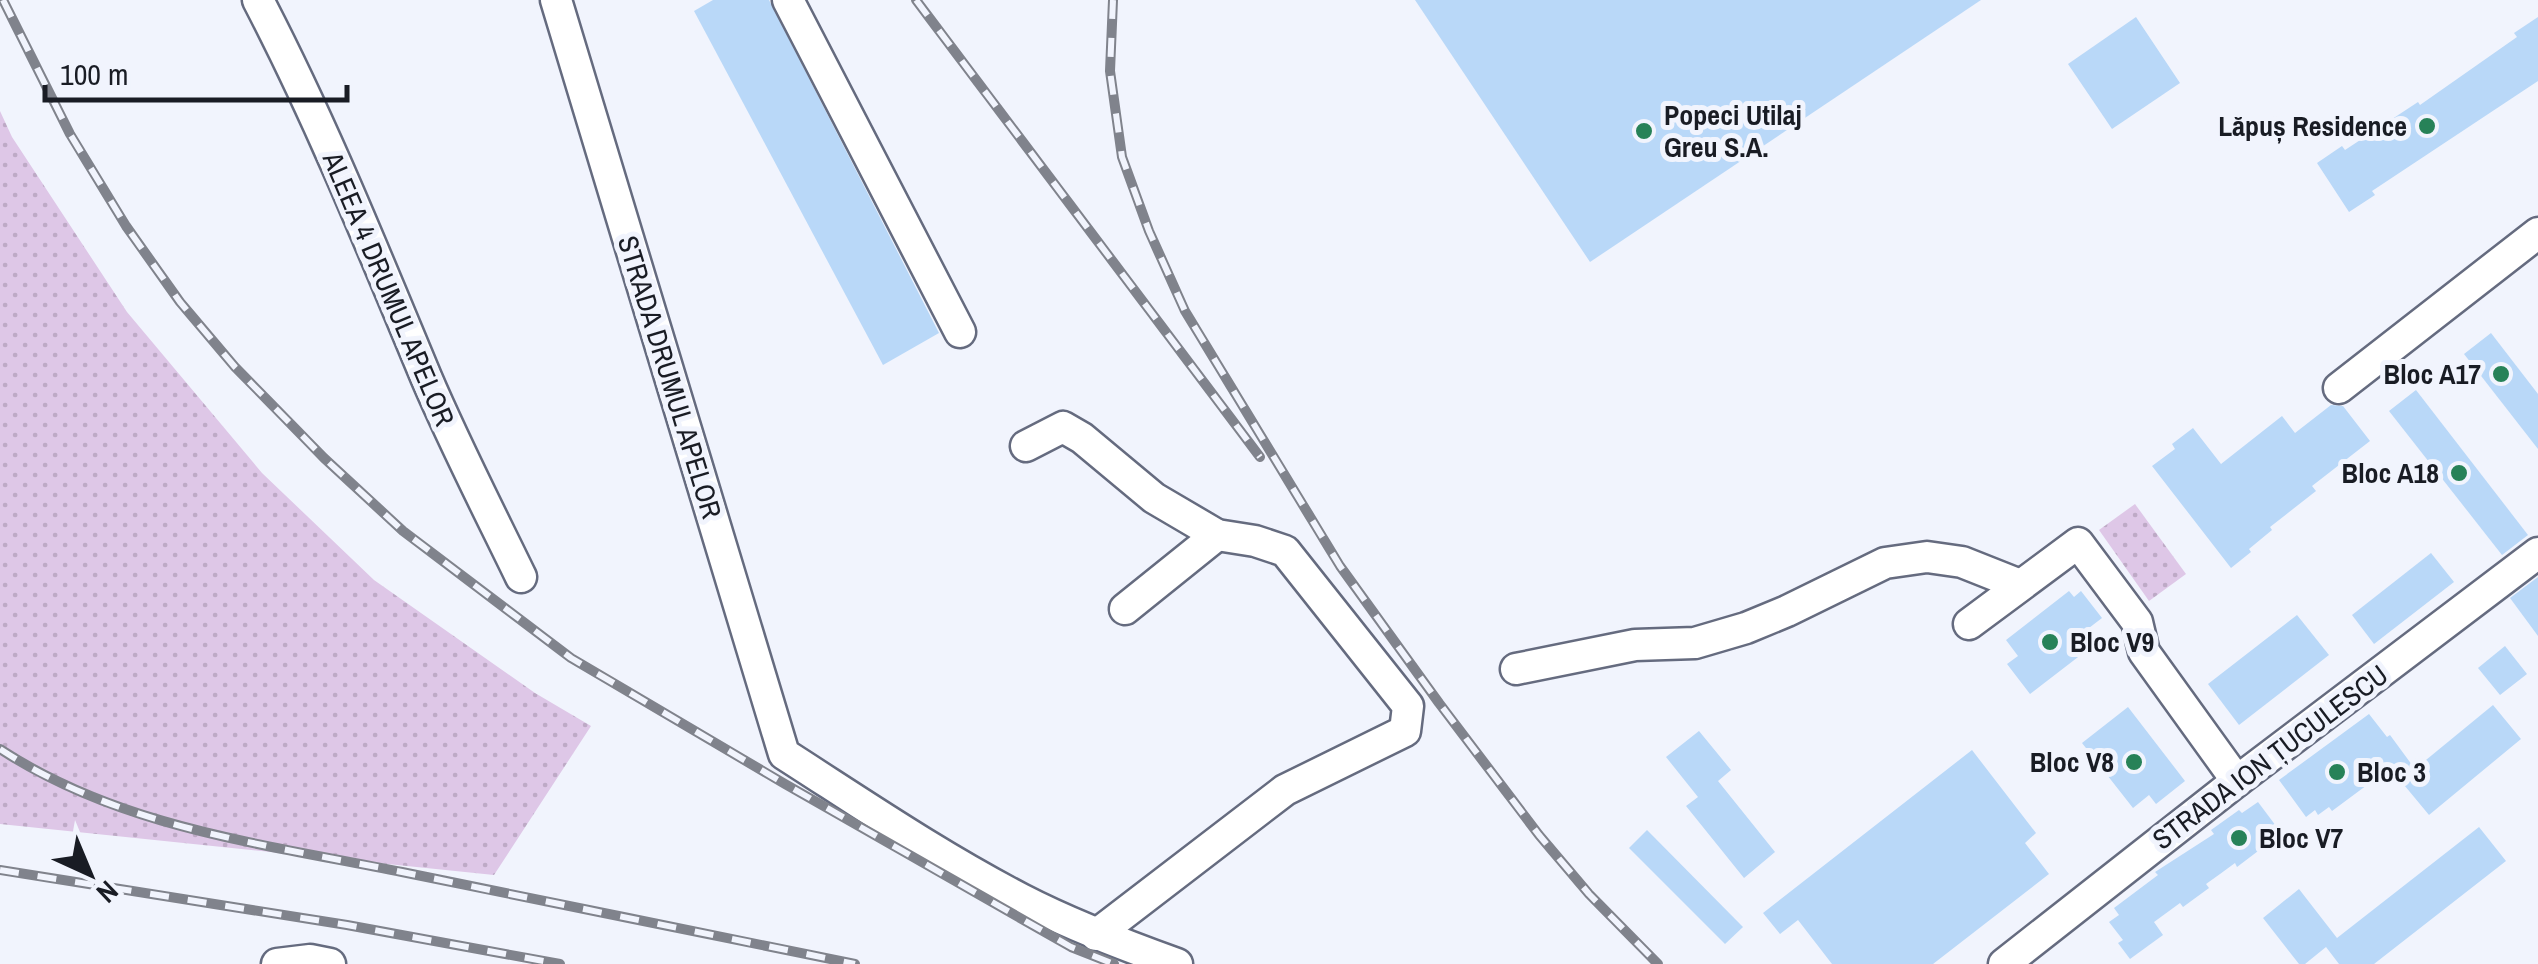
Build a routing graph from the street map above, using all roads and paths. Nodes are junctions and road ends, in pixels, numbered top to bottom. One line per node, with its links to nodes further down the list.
1 (258, 0): 10 (street, ALEEA 4 DRUMUL APELOR)
2 (556, 0): 16 (street, STRADA DRUMUL APELOR)
3 (788, 0): 5 (street)
4 (2538, 232): 6 (street)
5 (960, 332)
6 (2339, 388)
7 (1026, 446): 8 (street)
8 (1216, 535): 12 (street); 16 (street)
9 (2538, 553): 15 (street, STRADA ION ȚUCULESCU)
10 (521, 577)
11 (2020, 585): 13 (street); 14 (street); 15 (street)
12 (1124, 609)
13 (1969, 624)
14 (1516, 669)
15 (2237, 781): 20 (street, STRADA ION ȚUCULESCU)
16 (1096, 934): 19 (street)
17 (277, 964): 18 (street)
18 (330, 964)
19 (1177, 964)
20 (2004, 964)

